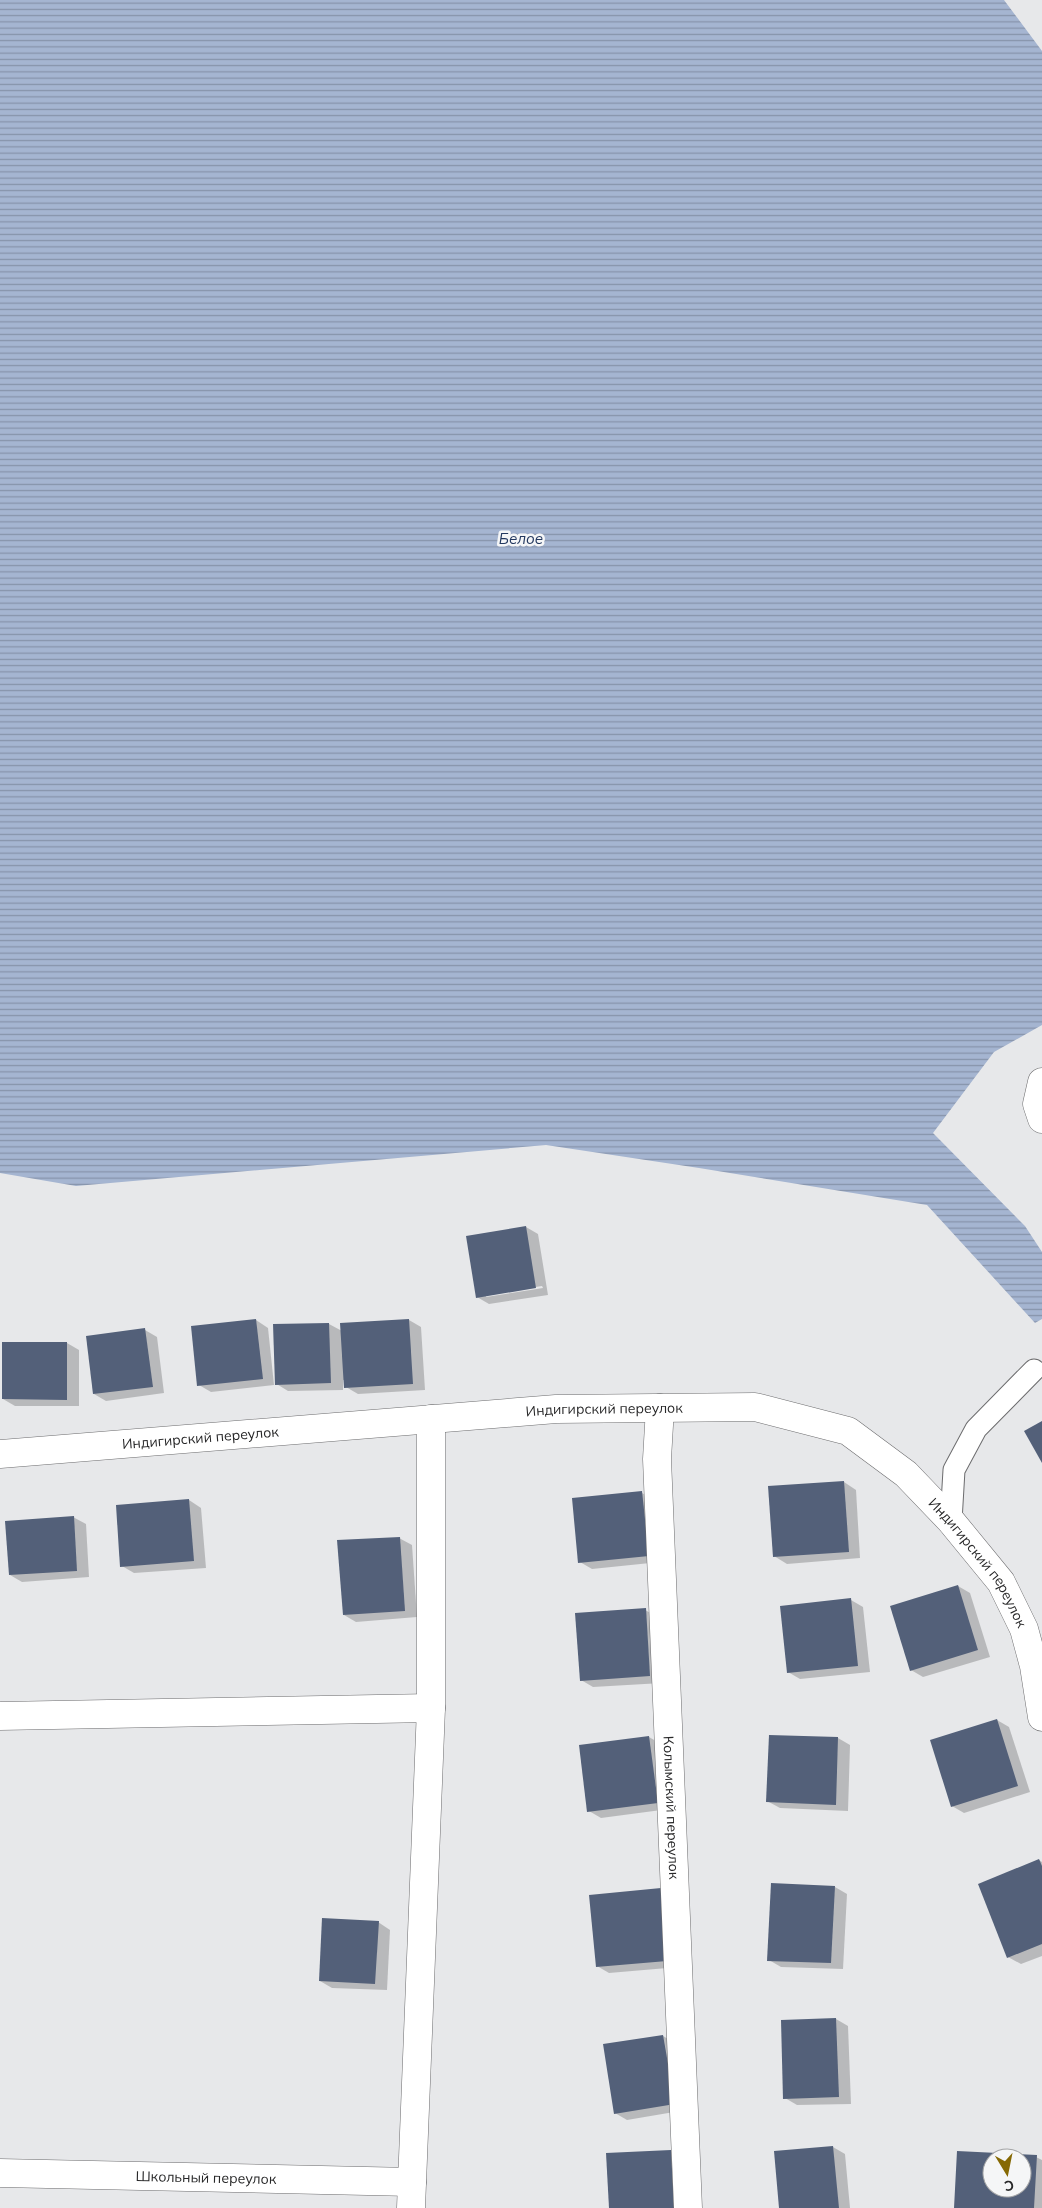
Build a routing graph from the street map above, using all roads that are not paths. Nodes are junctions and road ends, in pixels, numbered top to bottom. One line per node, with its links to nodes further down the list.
1 (1042, 1082): 2 (street)
2 (1042, 1119)
3 (1034, 1370): 7 (lane)
4 (660, 1408): 5 (street, Индигирский переулок); 7 (street, Индигирский переулок); 13 (street, Колымский переулок)
5 (431, 1419): 6 (street, Индигирский переулок); 8 (street)
6 (0, 1454)
7 (951, 1521): 10 (street, Индигирский переулок)
8 (431, 1708): 9 (street); 12 (street)
9 (0, 1716)
10 (1042, 1717)
11 (0, 2173): 12 (street, Школьный переулок)
12 (412, 2195)
13 (688, 2208)

